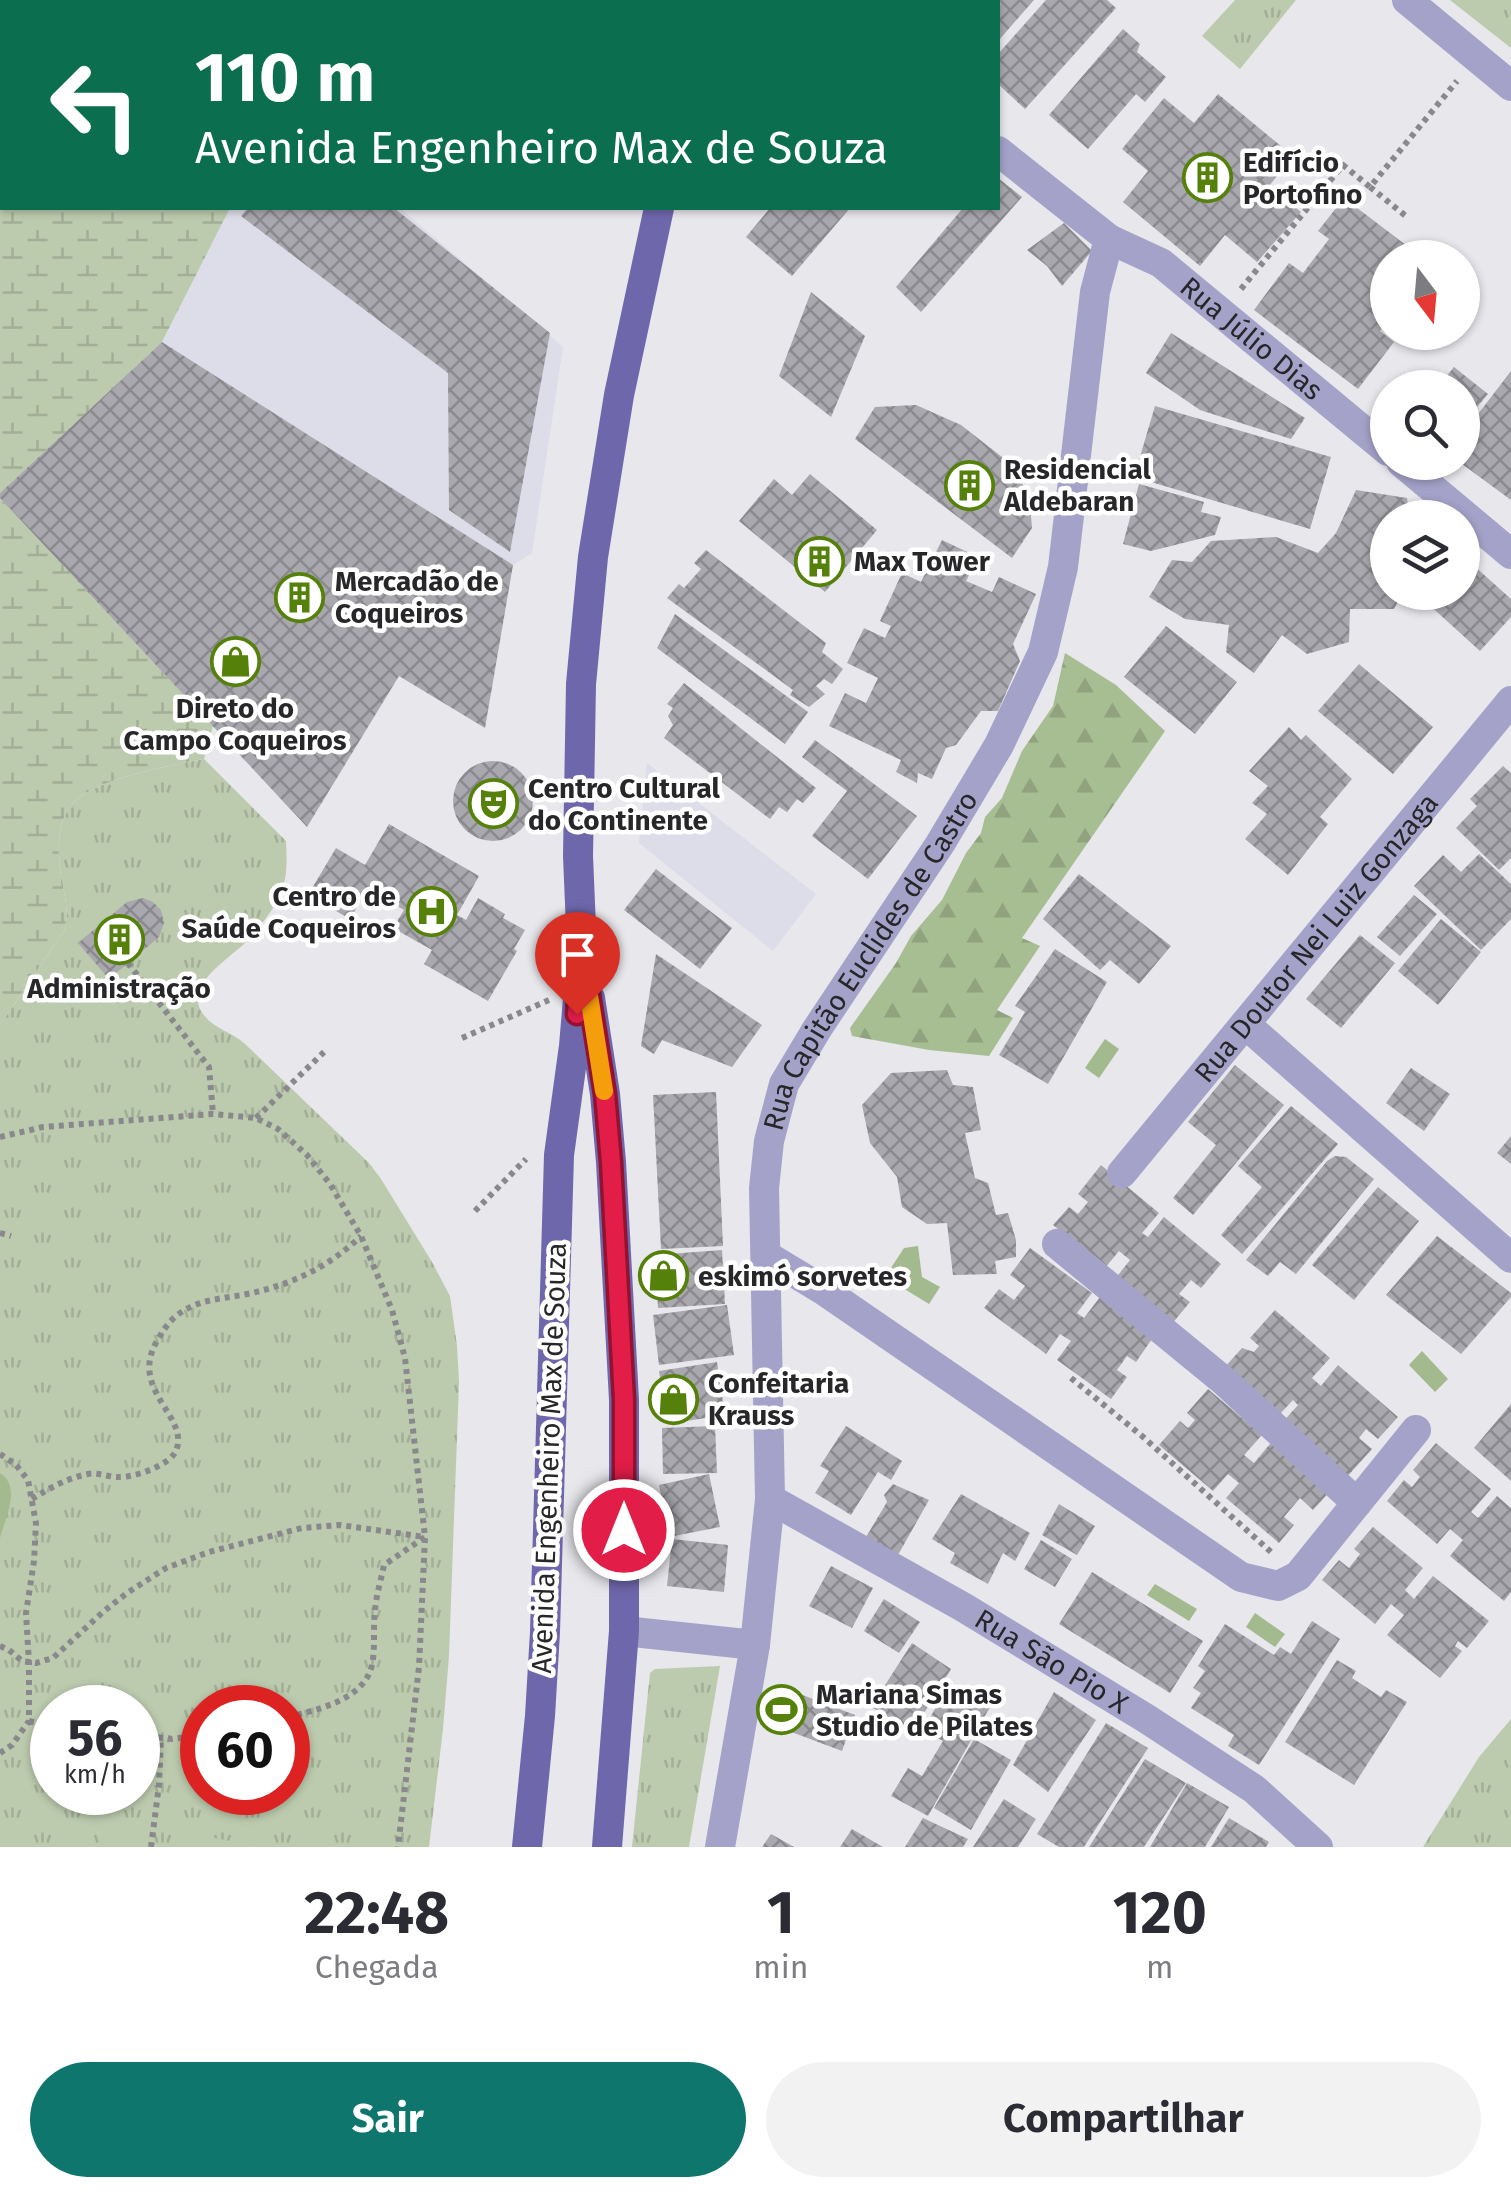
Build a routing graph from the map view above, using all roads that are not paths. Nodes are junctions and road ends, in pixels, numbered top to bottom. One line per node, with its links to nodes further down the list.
1 (1407, 0): 2 (street)
2 (1511, 86)
3 (1000, 153): 5 (street)
4 (659, 210): 10 (main road, Avenida Engenheiro Max de Souza)
5 (1110, 239): 6 (street, Rua Júlio Dias); 14 (street, Rua Capitão Euclides de Castro)
6 (1370, 436)
7 (1423, 480): 8 (street)
8 (1511, 554)
9 (1511, 700): 11 (street, Rua Doutor Nei Luiz Gonzaga)
10 (582, 951): 19 (main road, Avenida Engenheiro Max de Souza); 21 (main road, Avenida Engenheiro Max de Souza)
11 (1244, 1024): 12 (street, Rua Doutor Nei Luiz Gonzaga); 15 (street)
12 (1122, 1172)
13 (1056, 1244): 18 (street)
14 (767, 1256): 17 (street, Rua Capitão Euclides de Castro); 18 (street)
15 (1511, 1258)
16 (1416, 1430): 18 (street)
17 (770, 1499): 20 (street, Rua Capitão Euclides de Castro); 24 (street, Rua São Pio X)
18 (1358, 1503)
19 (624, 1631): 20 (street); 22 (main road, Avenida Engenheiro Max de Souza)
20 (754, 1645): 23 (street, Rua Capitão Euclides de Castro)
21 (527, 1847)
22 (607, 1847)
23 (720, 1847)
24 (1318, 1847)

